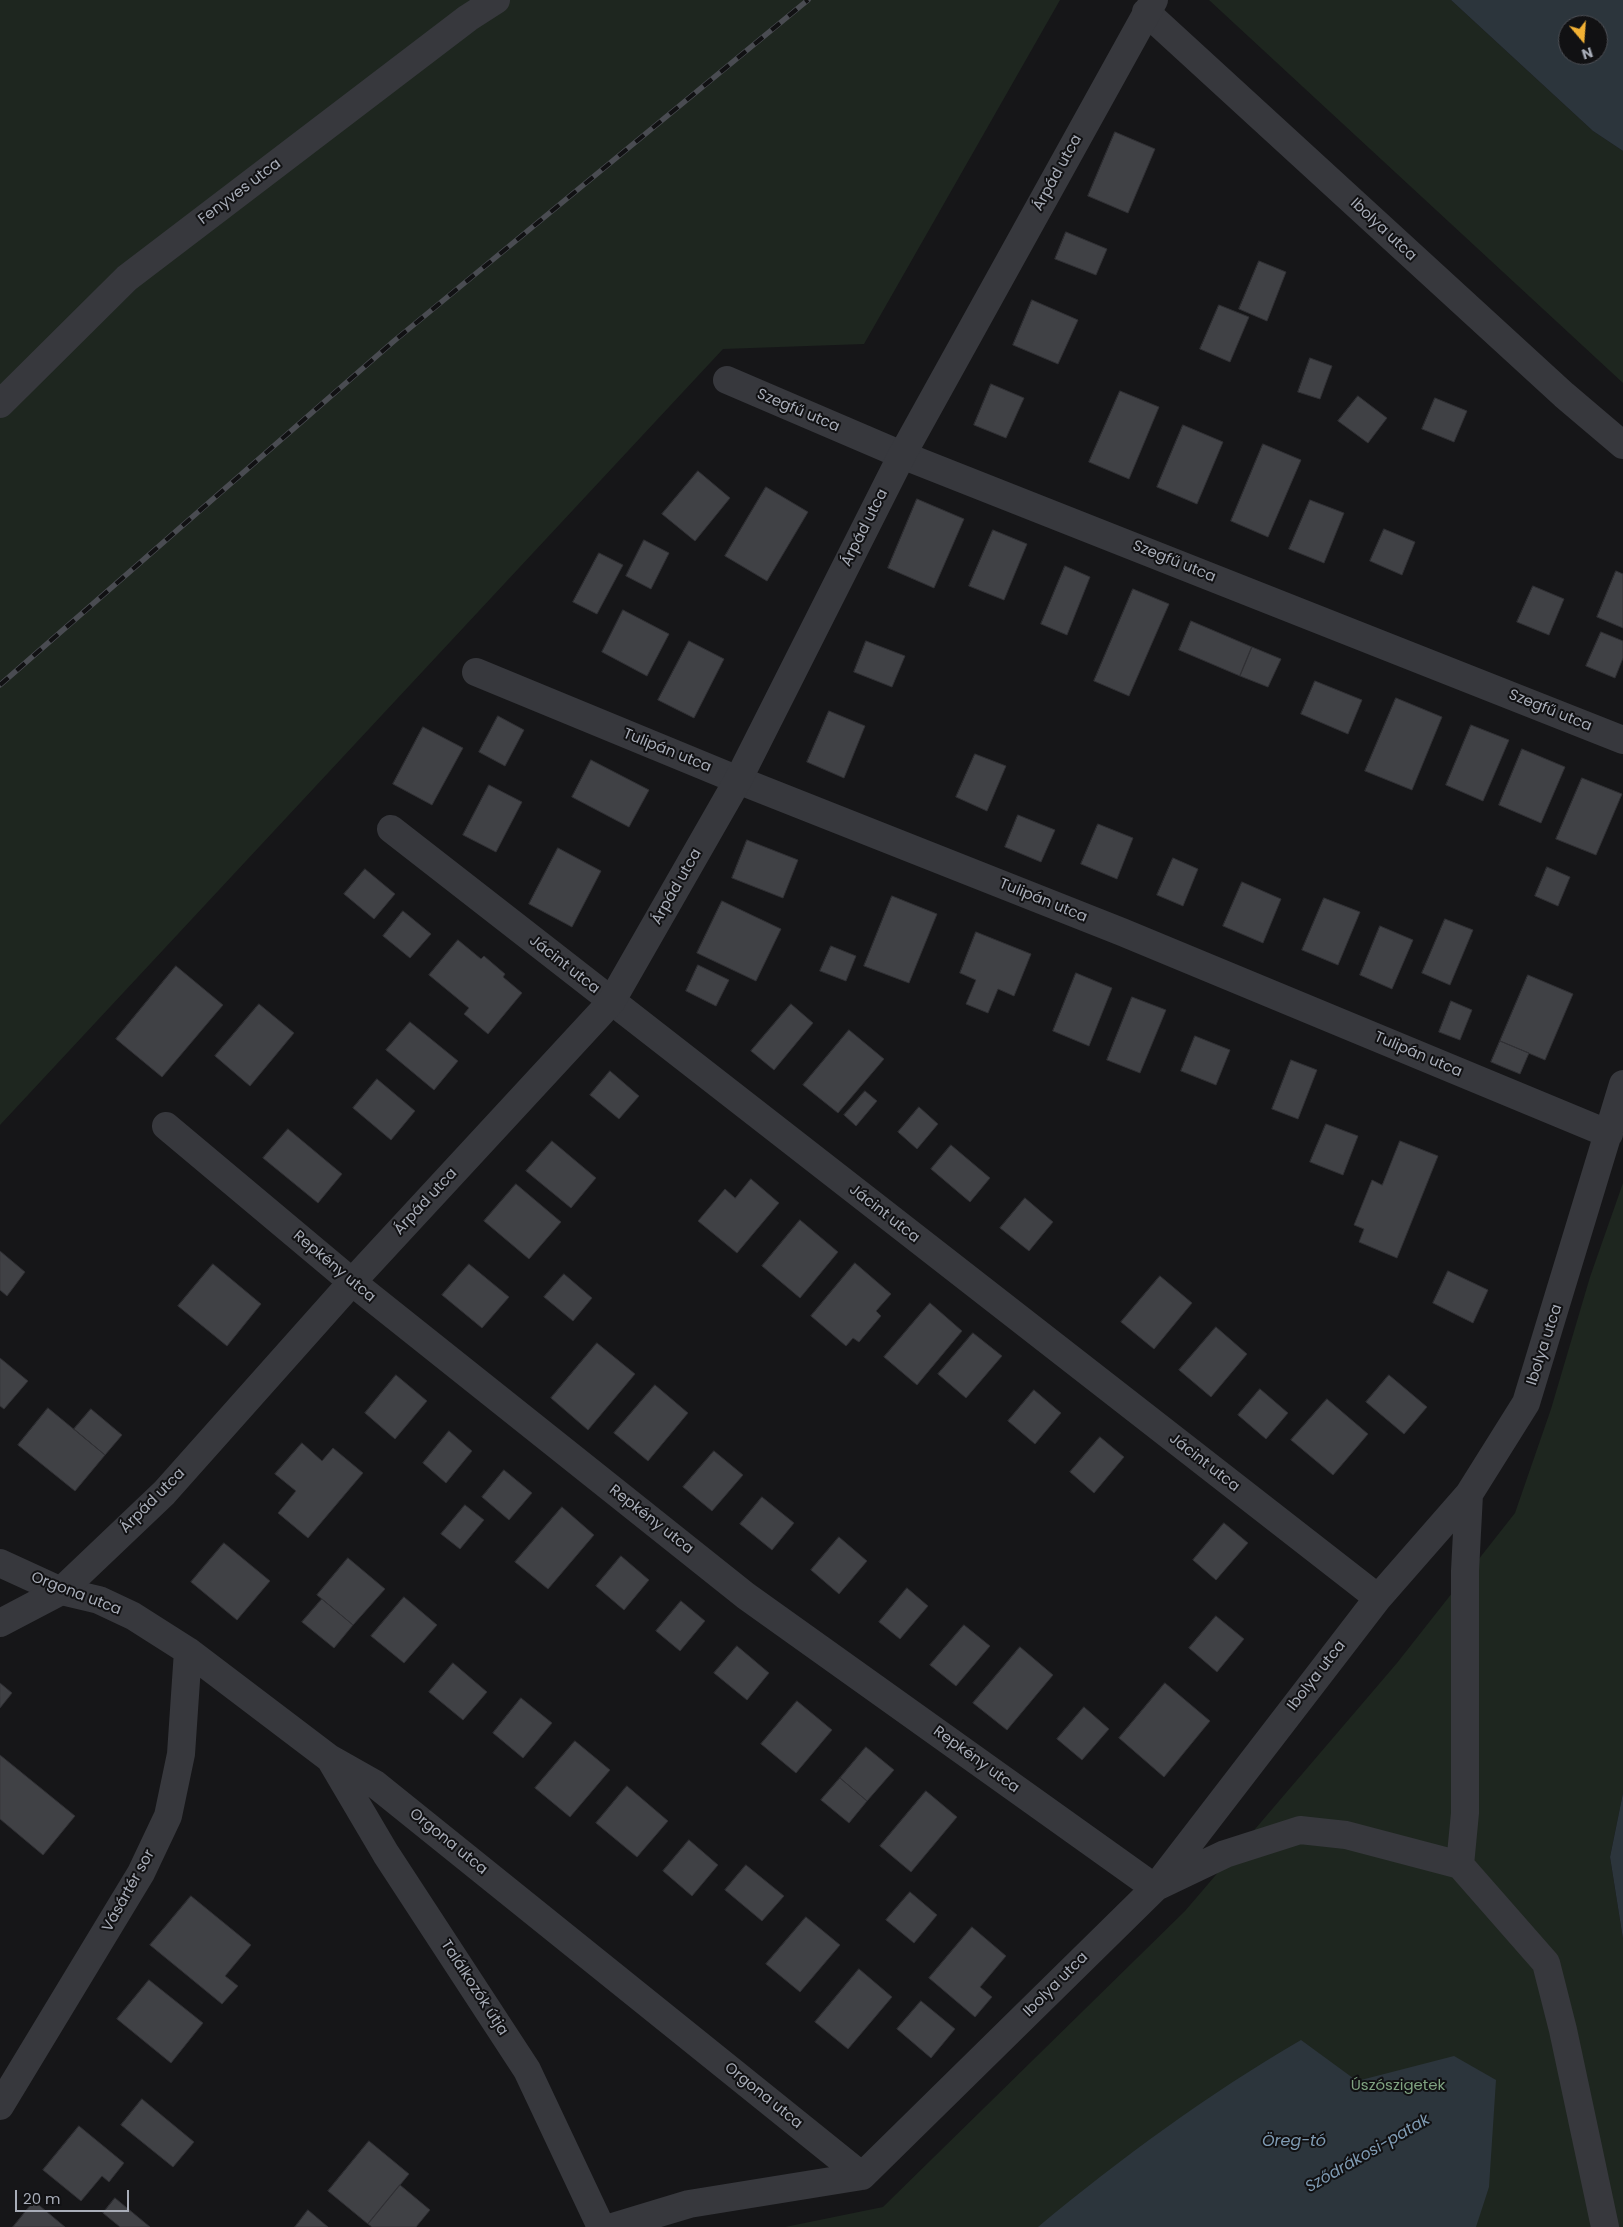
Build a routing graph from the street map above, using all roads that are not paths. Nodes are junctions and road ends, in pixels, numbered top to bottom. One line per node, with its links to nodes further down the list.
1 (496, 0): 4 (street, Fenyves utca)
2 (1150, 6): 5 (street, Ibolya utca); 6 (street, Árpád utca)
3 (726, 380): 6 (street, Szegfű utca)
4 (0, 404)
5 (1623, 445)
6 (902, 455): 8 (street, Szegfű utca); 9 (street, Árpád utca)
7 (476, 672): 9 (street, Tulipán utca)
8 (1623, 740)
9 (738, 780): 11 (street, Árpád utca); 14 (street, Tulipán utca)
10 (392, 829): 11 (street, Jácint utca)
11 (611, 1002): 15 (street, Árpád utca); 19 (street, Jácint utca)
12 (1623, 1084): 14 (street, Ibolya utca)
13 (166, 1126): 15 (street, Repkény utca)
14 (1609, 1134): 16 (street, Ibolya utca)
15 (352, 1282): 18 (street, Árpád utca); 24 (street, Repkény utca)
16 (1469, 1494): 19 (street, Ibolya utca); 23 (street)
17 (0, 1563): 18 (street, Orgona utca)
18 (61, 1590): 20 (street, Árpád utca); 21 (street, Orgona utca)
19 (1378, 1598): 24 (street, Ibolya utca)
20 (0, 1623)
21 (188, 1651): 22 (street, Orgona utca); 25 (street, Vásártér sor)
22 (329, 1758): 26 (street, Orgona utca); 27 (street, Találkozók útja)
23 (1460, 1865): 24 (street); 29 (street)
24 (1154, 1888): 26 (street, Ibolya utca)
25 (0, 2106)
26 (862, 2176): 28 (street)
27 (601, 2227)
28 (613, 2227)
29 (1605, 2227)

